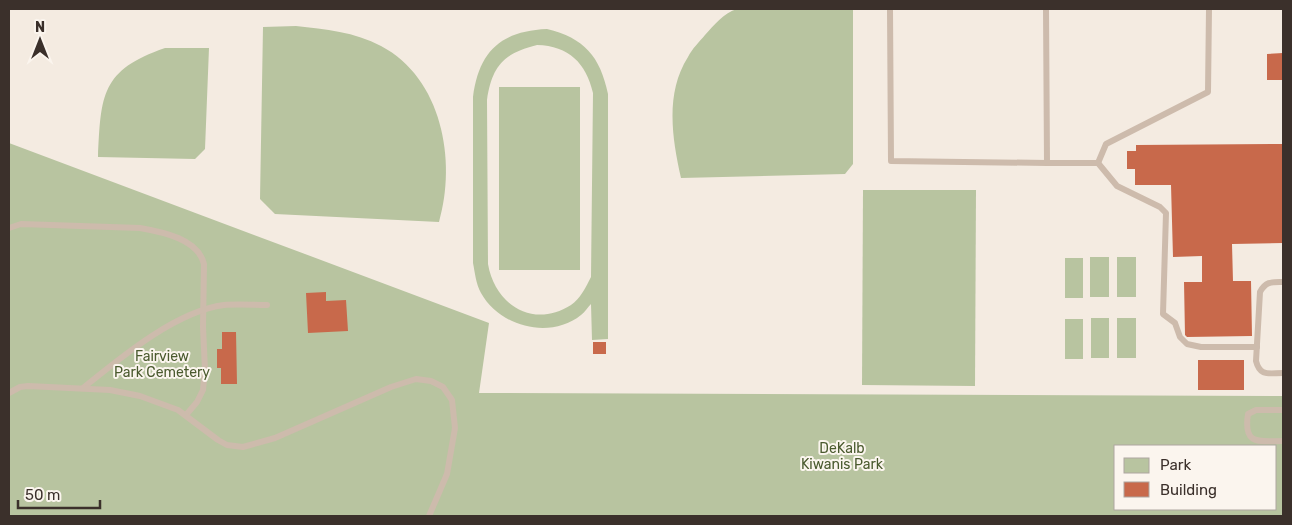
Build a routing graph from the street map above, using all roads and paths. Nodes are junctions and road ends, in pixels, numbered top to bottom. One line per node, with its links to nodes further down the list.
1 (890, 9): 4 (lane)
2 (1046, 9): 4 (lane)
3 (1209, 9): 5 (lane)
4 (1047, 163): 5 (lane)
5 (1098, 163): 10 (lane)
6 (9, 228): 9 (lane)
7 (1283, 282): 10 (lane)
8 (267, 304): 9 (lane)
9 (203, 311): 12 (lane); 15 (lane)
10 (1257, 347): 11 (lane)
11 (1283, 373)
12 (83, 388): 13 (lane); 15 (lane)
13 (10, 391)
14 (1283, 410): 16 (lane)
15 (186, 416): 17 (lane)
16 (1283, 441)
17 (430, 516)

